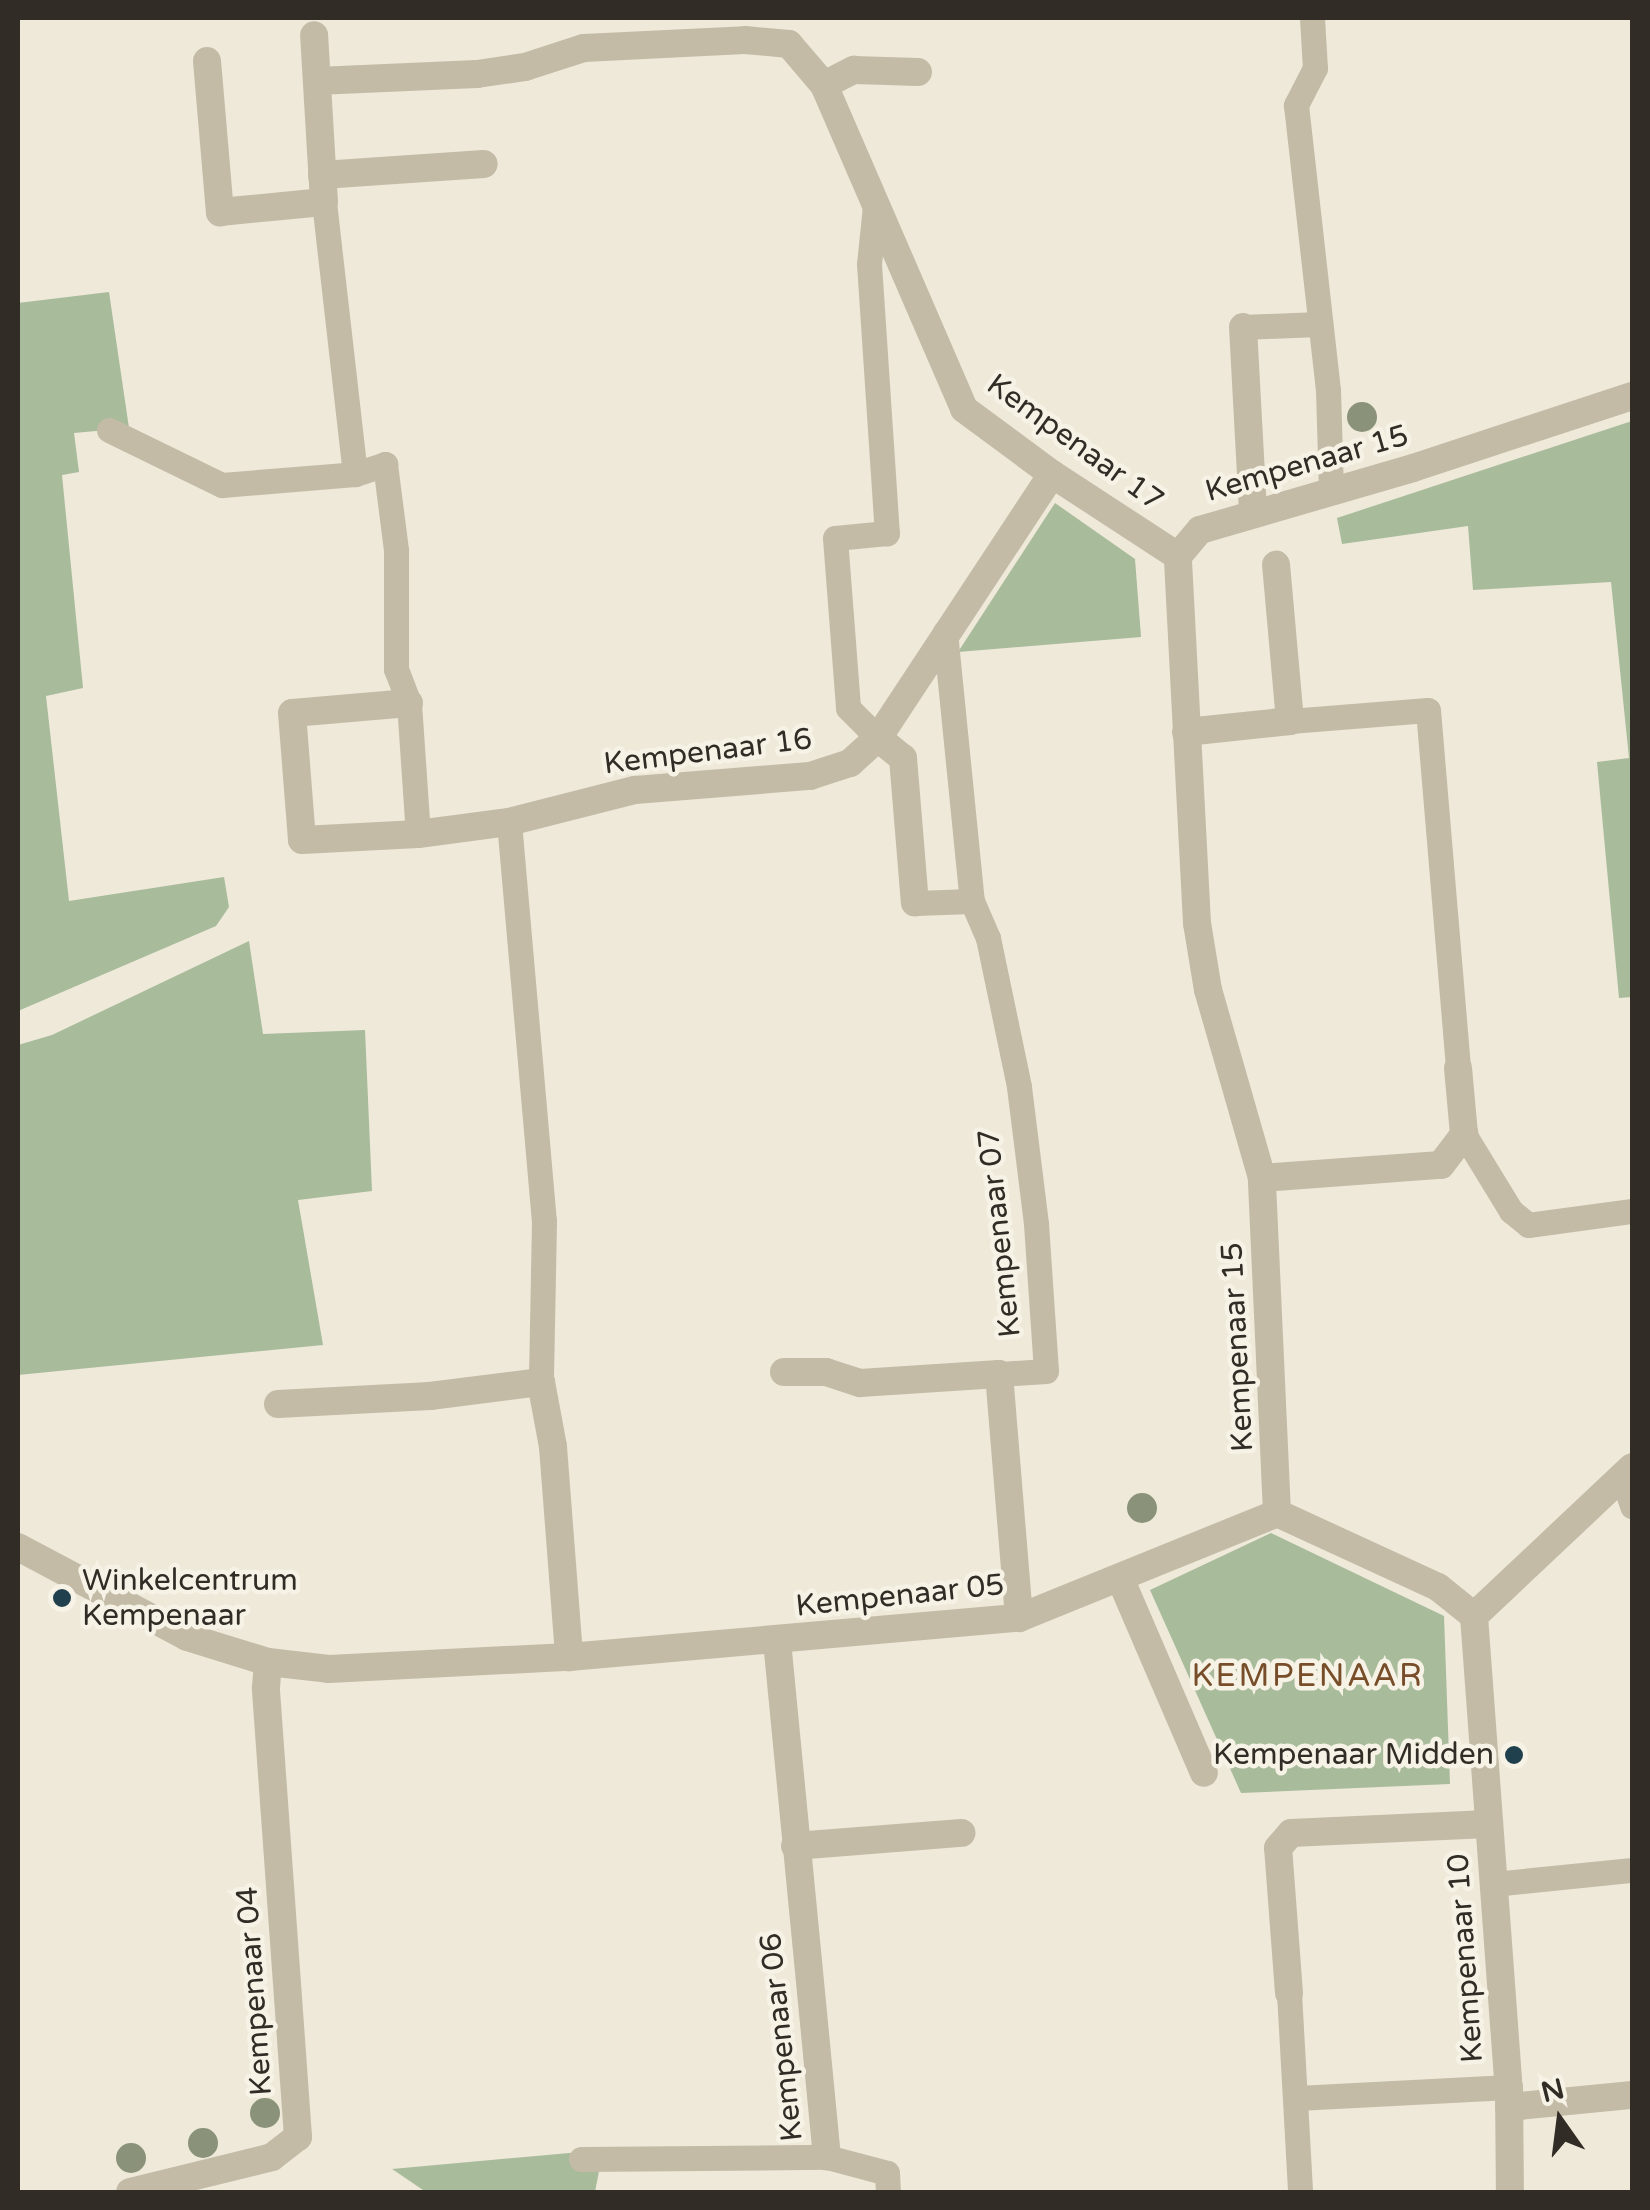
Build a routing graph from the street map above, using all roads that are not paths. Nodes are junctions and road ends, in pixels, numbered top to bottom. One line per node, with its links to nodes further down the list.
1 (1312, 18): 10 (street)
2 (314, 35): 5 (street)
3 (207, 61): 8 (street)
4 (918, 72): 6 (street)
5 (317, 81): 6 (street, Kempenaar 17); 8 (street)
6 (824, 84): 9 (street, Kempenaar 17)
7 (484, 164): 8 (street)
8 (323, 188): 14 (street)
9 (875, 206): 15 (street, Kempenaar 17); 18 (street, Kempenaar 17)
10 (1319, 324): 11 (street); 16 (street)
11 (1243, 327): 17 (street)
12 (1632, 396): 16 (street, Kempenaar 15)
13 (108, 430): 14 (street)
14 (354, 474): 22 (street)
15 (1052, 474): 19 (street, Kempenaar 17); 21 (street, Kempenaar 16)
16 (1331, 492): 17 (street, Kempenaar 15)
17 (1253, 514): 19 (street, Kempenaar 15)
18 (836, 538): 25 (street, Kempenaar 16)
19 (1178, 556): 24 (street, Kempenaar 15)
20 (1276, 565): 23 (street)
21 (945, 632): 25 (street, Kempenaar 16); 28 (street)
22 (409, 703): 27 (street); 27 (street, Kempenaar 16)
23 (1290, 721): 24 (street); 30 (street)
24 (1186, 732): 32 (street, Kempenaar 15)
25 (878, 738): 26 (street, Kempenaar 16); 29 (street, Kempenaar 16)
26 (509, 822): 27 (street, Kempenaar 16); 36 (street)
27 (418, 834)
28 (972, 901): 29 (street, Kempenaar 16); 35 (street, Kempenaar 07)
29 (914, 903)
30 (1458, 1068): 31 (street)
31 (1464, 1134): 32 (street); 33 (street)
32 (1262, 1178): 40 (street, Kempenaar 15)
33 (1632, 1211)
34 (784, 1372): 35 (street, Kempenaar 07)
35 (999, 1374): 44 (street, Kempenaar 07)
36 (541, 1382): 37 (street); 46 (street)
37 (278, 1404)
38 (1627, 1471): 39 (street); 43 (street)
39 (1632, 1506)
40 (1277, 1514): 42 (street, Kempenaar 05); 43 (street)
41 (18, 1547): 47 (street, Kempenaar 05)
42 (1120, 1578): 44 (street, Kempenaar 05); 48 (street)
43 (1474, 1616): 49 (street, Kempenaar 10)
44 (1019, 1618): 45 (street, Kempenaar 05)
45 (777, 1641): 46 (street, Kempenaar 05); 51 (street, Kempenaar 06)
46 (569, 1657): 47 (street, Kempenaar 05)
47 (268, 1662): 60 (street, Kempenaar 04)
48 (1204, 1774)
49 (1488, 1824): 53 (street, Kempenaar 10); 54 (street, Kempenaar 10)
50 (961, 1833): 51 (street)
51 (795, 1846): 58 (street, Kempenaar 06)
52 (1632, 1870): 53 (street)
53 (1493, 1884): 56 (street, Kempenaar 10)
54 (1289, 1992): 57 (street, Kempenaar 10)
55 (1632, 2095): 56 (street)
56 (1508, 2097): 57 (street, Kempenaar 10); 63 (street, Kempenaar 10)
57 (1297, 2098): 62 (street, Kempenaar 10)
58 (827, 2156): 59 (street, Kempenaar 06); 61 (street)
59 (581, 2160)
60 (130, 2192)
61 (888, 2192)
62 (1300, 2192)
63 (1510, 2192)

